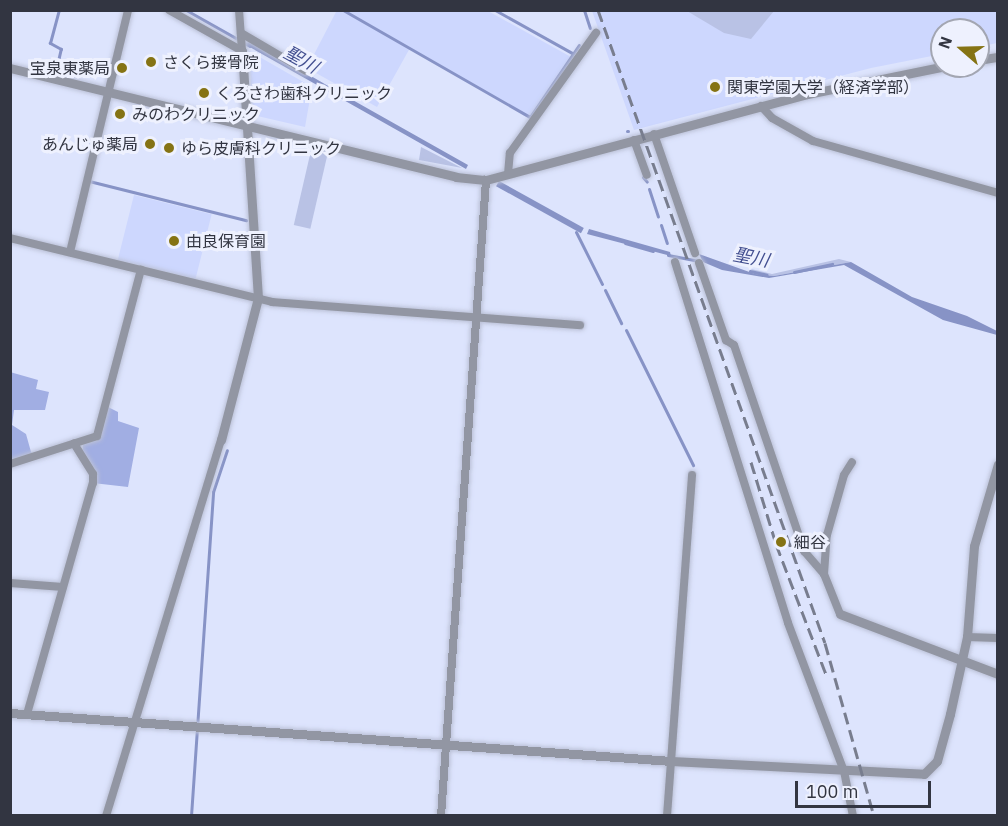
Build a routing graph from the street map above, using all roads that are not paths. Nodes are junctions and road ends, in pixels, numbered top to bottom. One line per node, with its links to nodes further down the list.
1 (128, 10): 9 (street)
2 (169, 10): 5 (street)
3 (239, 10): 5 (street)
4 (596, 33): 14 (street)
5 (241, 41): 8 (street); 11 (street)
6 (10, 68): 9 (street)
7 (930, 69): 10 (street)
8 (306, 71)
9 (108, 93): 11 (street); 19 (street)
10 (761, 106): 12 (street); 17 (street)
11 (248, 125): 16 (street); 24 (street)
12 (654, 134): 13 (street); 20 (street)
13 (634, 140): 14 (street); 15 (street)
14 (508, 174): 16 (street)
15 (647, 175)
16 (486, 180): 25 (street)
17 (998, 193)
18 (10, 238): 19 (street)
19 (70, 252): 23 (street)
20 (695, 253)
21 (675, 262): 46 (street)
22 (699, 263): 33 (street)
23 (141, 270): 24 (street); 28 (street)
24 (258, 298): 25 (street); 27 (street)
25 (478, 316): 26 (street); 44 (street)
26 (580, 325)
27 (221, 440): 43 (street)
28 (74, 444): 30 (street); 35 (street)
29 (852, 462): 33 (street)
30 (10, 464)
31 (998, 465): 37 (street)
32 (692, 475): 45 (street)
33 (824, 574): 36 (street)
34 (10, 582): 35 (street)
35 (63, 587): 42 (street)
36 (840, 614): 39 (street)
37 (967, 638): 38 (street); 39 (street)
38 (998, 638)
39 (962, 661): 40 (street); 46 (street)
40 (998, 674)
41 (10, 713): 42 (street)
42 (27, 714): 43 (street)
43 (136, 721): 44 (street); 47 (street)
44 (446, 743): 45 (street); 48 (street)
45 (670, 761): 46 (street); 49 (street)
46 (844, 771): 50 (street)
47 (106, 816)
48 (441, 816)
49 (666, 816)
50 (853, 816)

